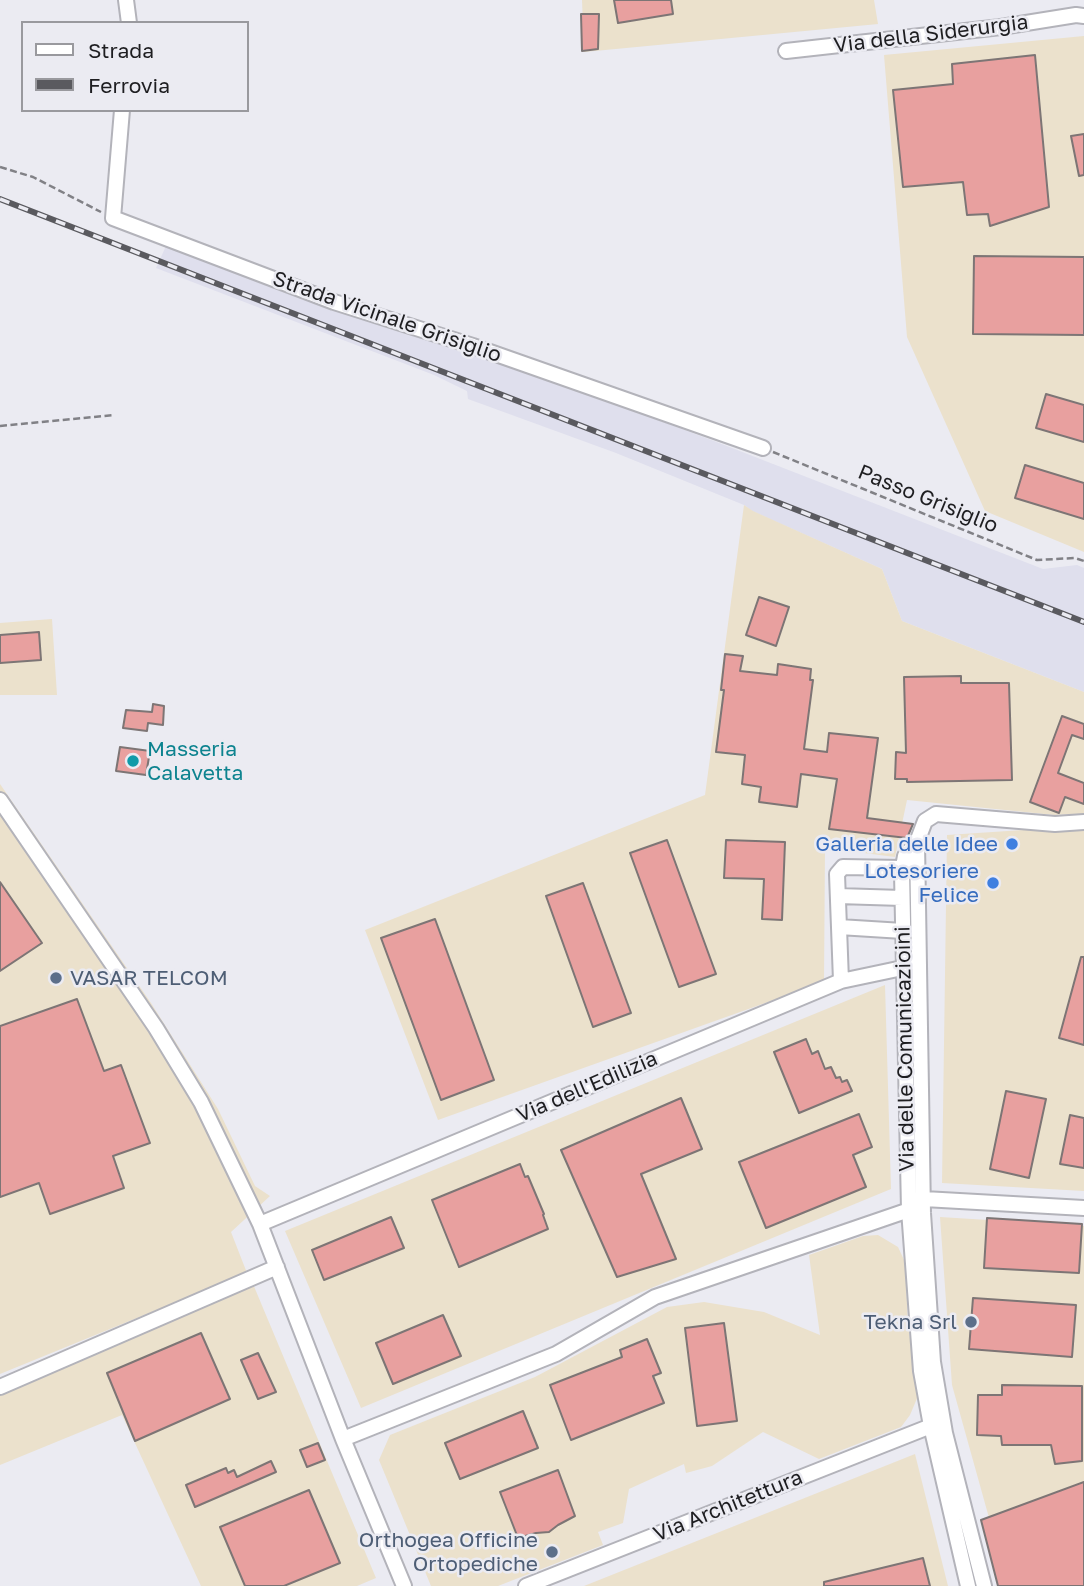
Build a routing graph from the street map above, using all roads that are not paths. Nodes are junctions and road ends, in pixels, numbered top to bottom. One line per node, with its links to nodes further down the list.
1 (126, 0): 3 (street)
2 (1082, 14): 4 (street, Via della Siderurgia)
3 (130, 21)
4 (786, 51)
5 (122, 112): 6 (street, Strada Vicinale Grisiglio)
6 (763, 448)
7 (0, 800): 20 (street)
8 (1084, 822): 9 (street)
9 (917, 842): 10 (street, Via delle Comunicazioini); 15 (street, Via delle Comunicazioini)
10 (902, 868): 11 (street); 12 (street, Via delle Comunicazioini)
11 (838, 896): 12 (street); 13 (street)
12 (902, 898): 14 (street, Via delle Comunicazioini)
13 (839, 927): 14 (street); 16 (street)
14 (903, 931): 15 (street, Via delle Comunicazioini)
15 (911, 966): 16 (street, Via dell'Edilizia); 17 (street, Via delle Comunicazioini); 19 (street, Via delle Comunicazioini)
16 (841, 981): 20 (street, Via dell'Edilizia)
17 (924, 1199): 18 (street); 28 (street, Via delle Comunicazioini)
18 (1084, 1208)
19 (909, 1210): 23 (street, Via delle Comunicazioini); 24 (street)
20 (260, 1224): 21 (street)
21 (276, 1267): 22 (street); 24 (street)
22 (0, 1387)
23 (931, 1426): 26 (street, Via Architettura); 27 (street, Via delle Comunicazioini)
24 (343, 1439): 25 (street)
25 (404, 1586)
26 (526, 1586)
27 (968, 1586)
28 (984, 1586)

